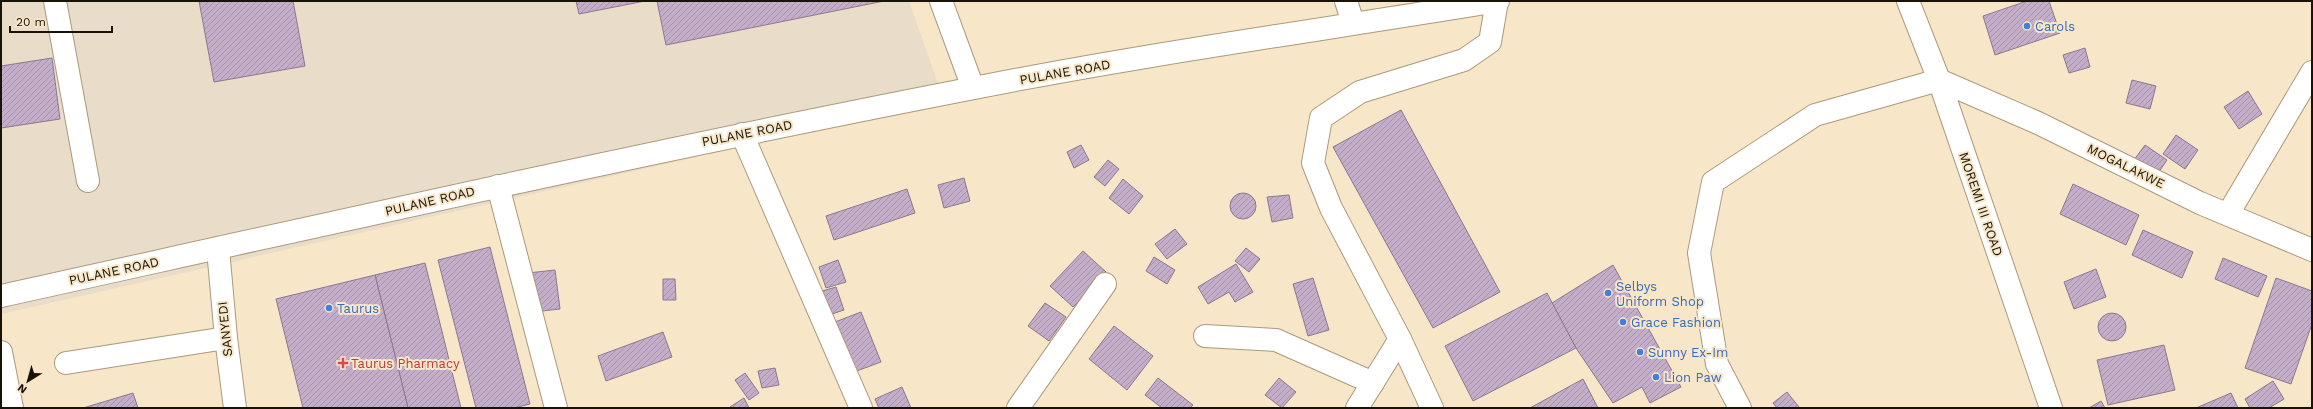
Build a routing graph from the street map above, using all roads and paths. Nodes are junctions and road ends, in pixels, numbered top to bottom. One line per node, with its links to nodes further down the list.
1 (55, 1): 11 (street)
2 (941, 1): 9 (street)
3 (1346, 1): 6 (street)
4 (1498, 1): 6 (street, PULANE ROAD); 20 (street)
5 (1908, 1): 8 (street, MOREMI III ROAD)
6 (1353, 23): 9 (street, PULANE ROAD)
7 (2312, 72): 13 (street)
8 (1939, 80): 13 (street, MOGALAKWE); 31 (street); 32 (street, MOREMI III ROAD)
9 (973, 88): 10 (street, PULANE ROAD)
10 (742, 134): 12 (street, PULANE ROAD); 27 (street)
11 (88, 181)
12 (498, 186): 14 (street, PULANE ROAD); 26 (street)
13 (2228, 214): 15 (street, MOGALAKWE)
14 (218, 249): 17 (street, PULANE ROAD); 19 (street, SANYEDI)
15 (2312, 250)
16 (1105, 284): 28 (street)
17 (1, 296)
18 (1205, 336): 23 (street)
19 (226, 338): 22 (street); 25 (street, SANYEDI)
20 (1400, 339): 23 (street); 30 (street)
21 (1, 352): 24 (street)
22 (66, 363)
23 (1373, 383): 29 (street)
24 (12, 408)
25 (235, 408)
26 (556, 408)
27 (861, 408)
28 (1018, 408)
29 (1357, 408)
30 (1432, 408)
31 (1740, 408)
32 (2051, 408)

